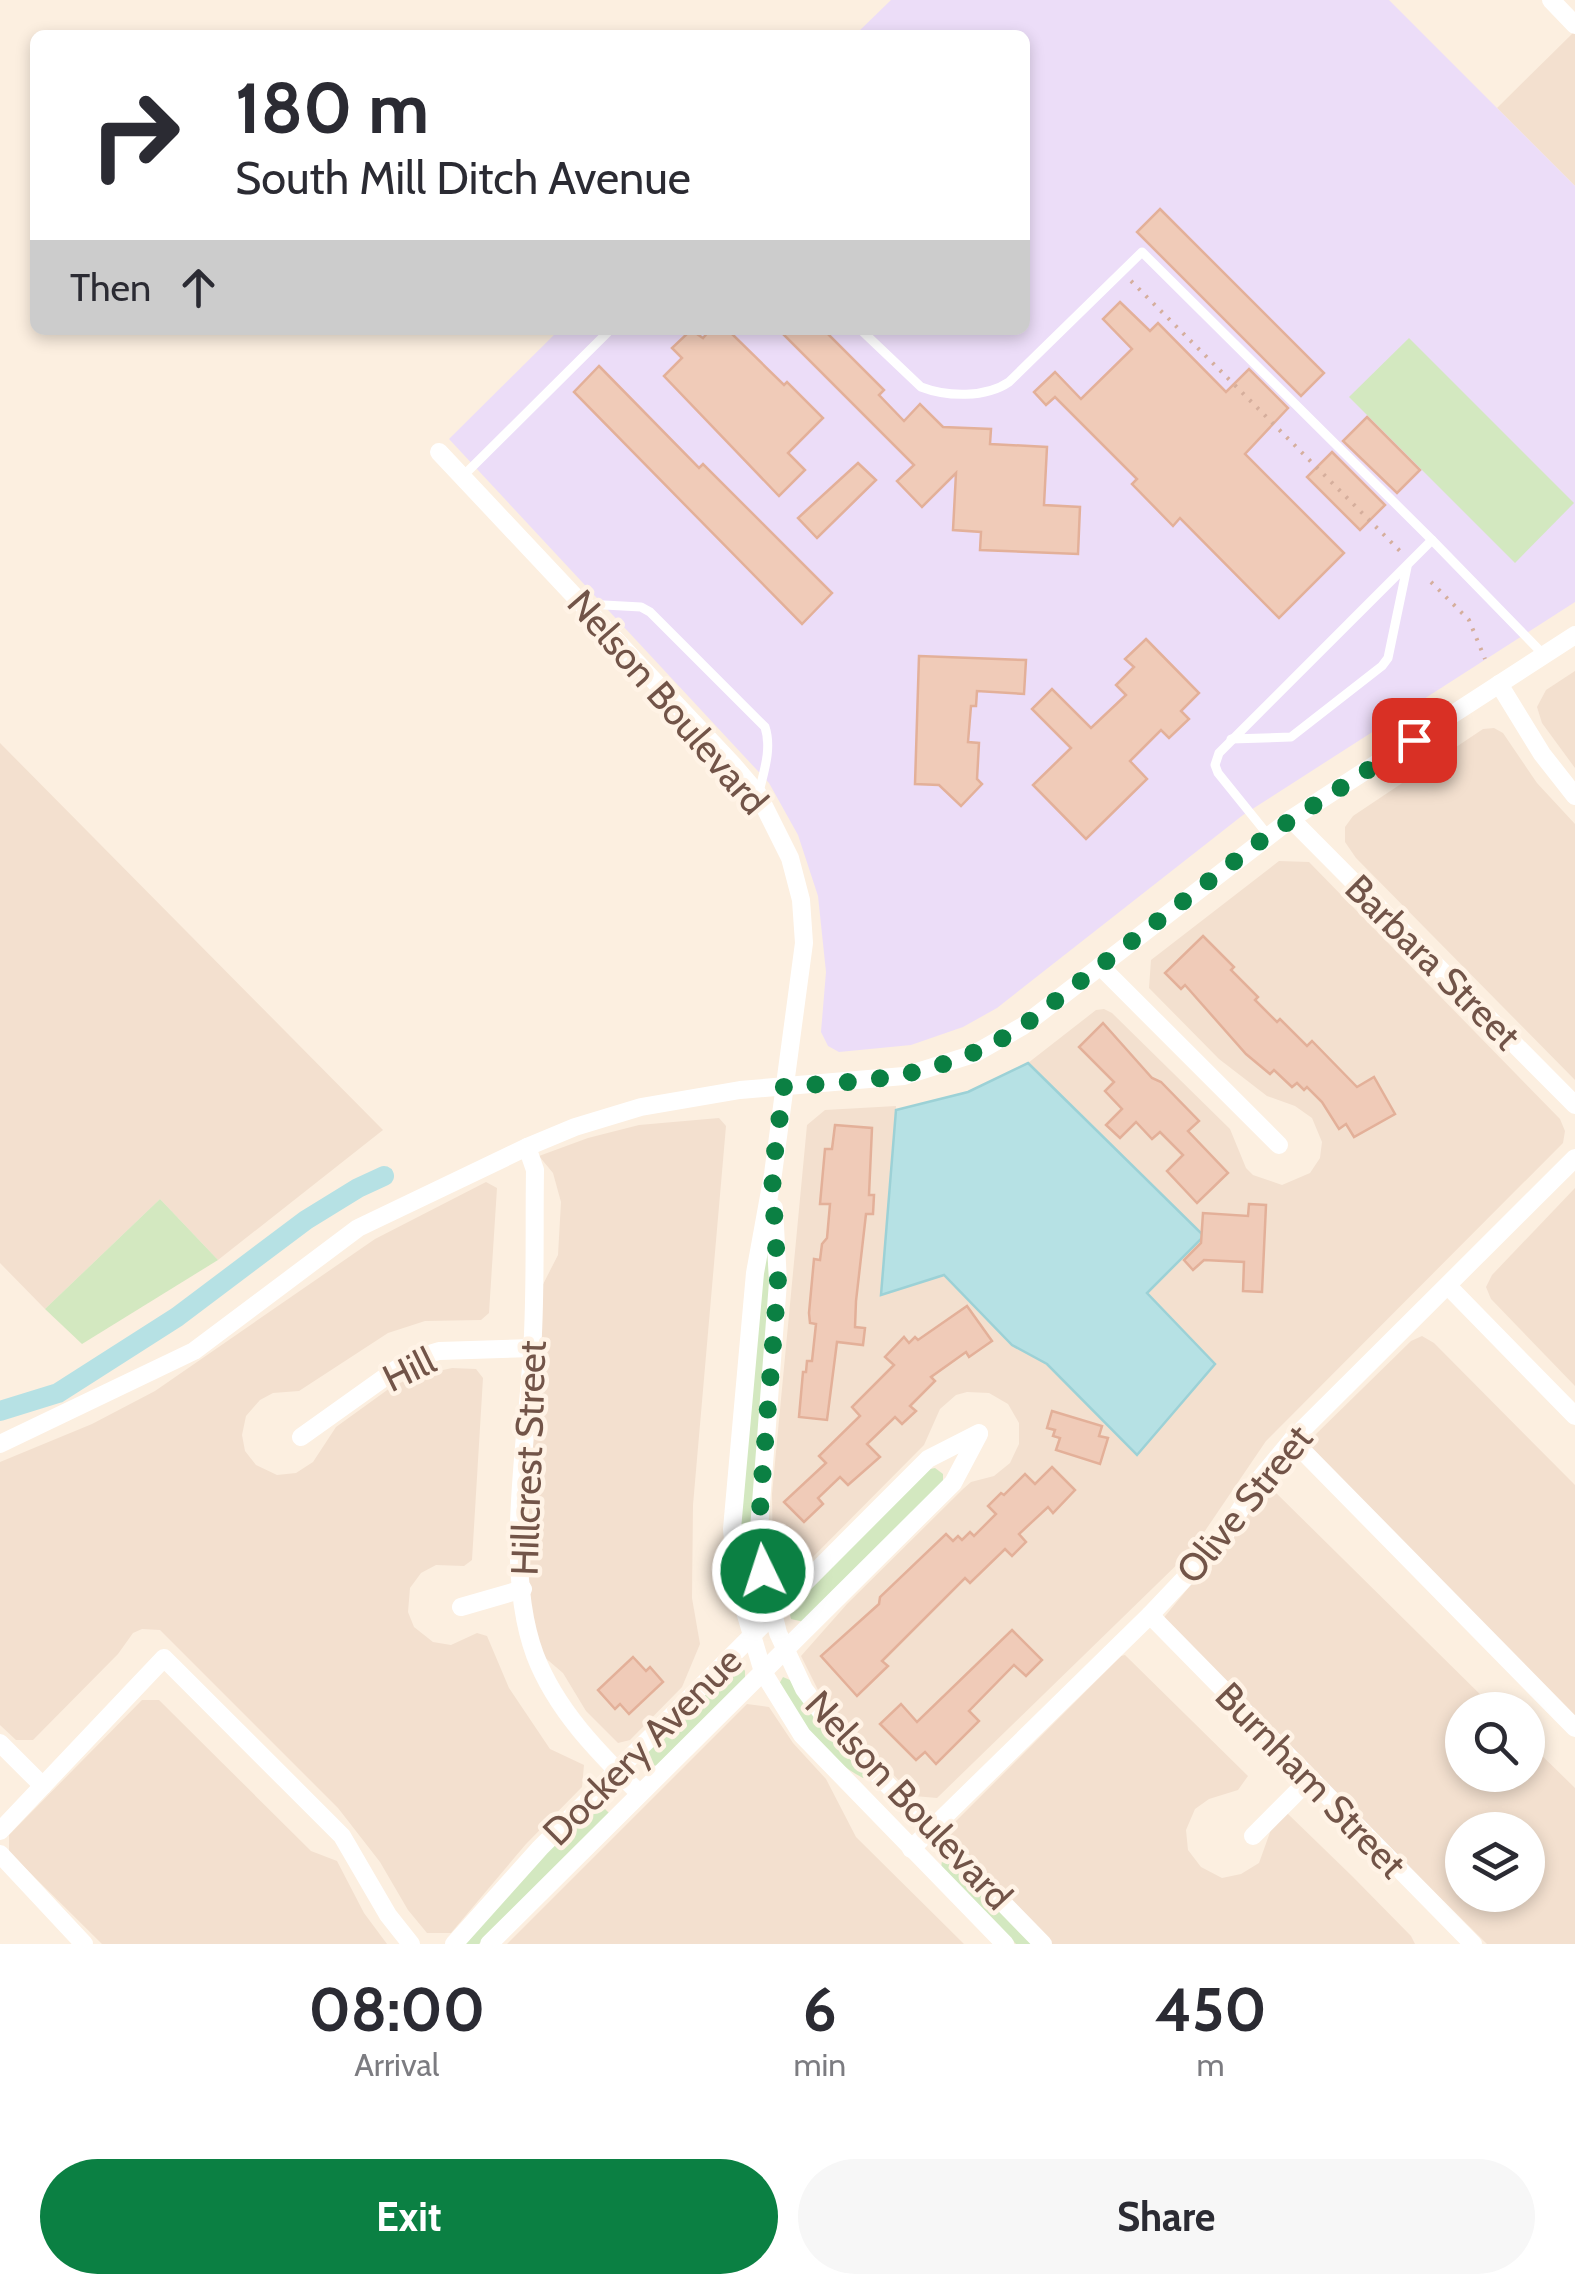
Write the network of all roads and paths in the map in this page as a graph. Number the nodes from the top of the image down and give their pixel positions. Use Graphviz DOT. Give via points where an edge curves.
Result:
graph roads {
  1 [pos="1550,0"];
  2 [pos="1575,25"];
  3 [pos="1131,281"];
  4 [pos="605,335"];
  5 [pos="866,335"];
  6 [pos="439,452"];
  7 [pos="462,477"];
  8 [pos="1432,540"];
  9 [pos="1401,552"];
  10 [pos="1408,565"];
  11 [pos="1431,582"];
  12 [pos="583,604"];
  13 [pos="1575,636"];
  14 [pos="1544,655"];
  15 [pos="1485,660"];
  16 [pos="1498,684"];
  17 [pos="1232,739"];
  18 [pos="758,794"];
  19 [pos="1575,796"];
  20 [pos="1291,819"];
  21 [pos="1268,835"];
  22 [pos="1100,966"];
  23 [pos="784,1086"];
  24 [pos="1575,1105"];
  25 [pos="1279,1145"];
  26 [pos="527,1147"];
  27 [pos="1575,1158"];
  28 [pos="772,1174"];
  29 [pos="1448,1286"];
  30 [pos="533,1348"];
  31 [pos="1575,1416"];
  32 [pos="301,1437"];
  33 [pos="1292,1440"];
  34 [pos="0,1444"];
  35 [pos="523,1589"];
  36 [pos="460,1607"];
  37 [pos="772,1614"];
  38 [pos="1150,1615"];
  39 [pos="750,1637"];
  40 [pos="785,1651"];
  41 [pos="763,1672"];
  42 [pos="1575,1728"];
  43 [pos="0,1744"];
  44 [pos="616,1771"];
  45 [pos="1310,1779"];
  46 [pos="43,1786"];
  47 [pos="639,1794"];
  48 [pos="931,1830"];
  49 [pos="0,1832"];
  50 [pos="1253,1836"];
  51 [pos="911,1849"];
  52 [pos="0,1854"];
  53 [pos="84,1944"];
  54 [pos="412,1944"];
  55 [pos="454,1944"];
  56 [pos="489,1944"];
  57 [pos="1004,1944"];
  58 [pos="1043,1944"];
  59 [pos="1473,1944"];
  1 -- 2 [label="street"];
  3 -- 9 [label="path"];
  4 -- 7 [label="lane"];
  5 -- 8 [label="lane" via="921,387 990,392 1009,382 1142,252"];
  6 -- 7 [label="street, Nelson Boulevard"];
  7 -- 12 [label="street, Nelson Boulevard"];
  8 -- 10 [label="lane"];
  8 -- 14 [label="lane"];
  10 -- 17 [label="lane"];
  10 -- 17 [label="lane" via="1382,666 1291,737"];
  11 -- 15 [label="path" via="1470,620"];
  12 -- 18 [label="street, Nelson Boulevard"];
  12 -- 18 [label="lane" via="650,612 765,727"];
  13 -- 14 [label="street"];
  14 -- 16 [label="street"];
  16 -- 19 [label="street"];
  16 -- 20 [label="street"];
  17 -- 21 [label="lane" via="1216,759 1218,773"];
  18 -- 23 [label="street, Nelson Boulevard" via="790,858 804,920"];
  20 -- 21 [label="street"];
  20 -- 24 [label="street, Barbara Street"];
  21 -- 22 [label="street"];
  22 -- 23 [label="street" via="1023,1026 974,1054 866,1082"];
  22 -- 25 [label="street"];
  23 -- 26 [label="street" via="641,1108"];
  23 -- 28 [label="street, Nelson Boulevard"];
  26 -- 30 [label="street, Hillcrest Street" via="535,1170"];
  26 -- 34 [label="street" via="358,1228 194,1351"];
  27 -- 29 [label="street, Olive Street"];
  28 -- 37 [label="street, Nelson Boulevard" via="778,1282 759,1529"];
  28 -- 39 [label="street, Nelson Boulevard" via="755,1273 732,1530 736,1585"];
  29 -- 31 [label="street"];
  29 -- 33 [label="street, Olive Street"];
  30 -- 32 [label="street, Hill" via="439,1351 409,1360"];
  30 -- 35 [label="street, Hillcrest Street" via="519,1536"];
  33 -- 38 [label="street, Olive Street" via="1222,1538"];
  33 -- 42 [label="street"];
  35 -- 36 [label="street"];
  35 -- 44 [label="street, Hillcrest Street" via="525,1620 544,1674"];
  37 -- 39 [label="street, Dockery Avenue"];
  37 -- 40 [label="street, Nelson Boulevard"];
  37 -- 40 [label="street, Dockery Avenue" via="928,1459 979,1433 953,1483"];
  38 -- 45 [label="street, Burnham Street"];
  38 -- 48 [label="street, Olive Street"];
  39 -- 41 [label="street, Nelson Boulevard"];
  39 -- 44 [label="street, Dockery Avenue"];
  40 -- 41 [label="street, Dockery Avenue"];
  40 -- 48 [label="street, Nelson Boulevard" via="835,1730"];
  41 -- 47 [label="street, Dockery Avenue"];
  41 -- 51 [label="street, Nelson Boulevard" via="812,1747"];
  43 -- 46 [label="street"];
  44 -- 47 [label="street, Hillcrest Street"];
  44 -- 55 [label="street, Dockery Avenue"];
  45 -- 50 [label="street"];
  45 -- 59 [label="street, Burnham Street"];
  46 -- 49 [label="street"];
  46 -- 54 [label="street" via="164,1658 342,1836"];
  47 -- 56 [label="street, Dockery Avenue"];
  48 -- 51 [label="street, Olive Street"];
  48 -- 58 [label="street, Nelson Boulevard"];
  51 -- 57 [label="street, Nelson Boulevard"];
  52 -- 53 [label="street"];
}
